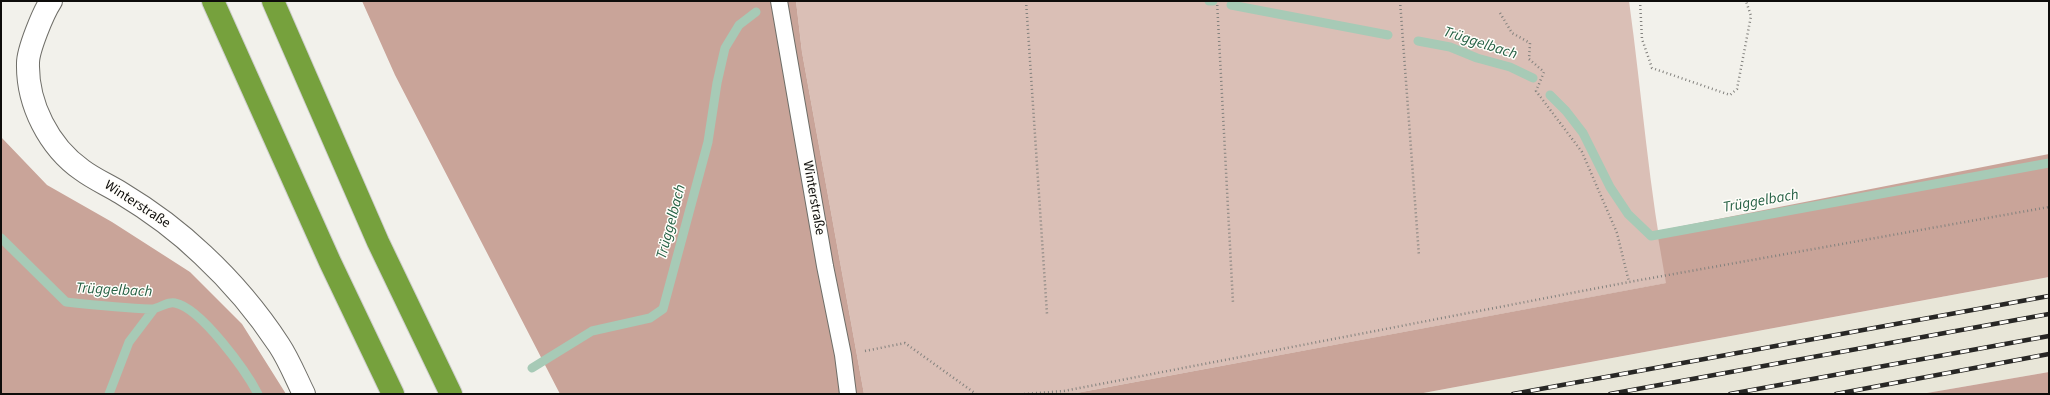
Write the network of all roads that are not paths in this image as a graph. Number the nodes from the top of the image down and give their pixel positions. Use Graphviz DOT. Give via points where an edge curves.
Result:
graph roads {
  1 [pos="51,1"];
  2 [pos="213,1"];
  3 [pos="273,1"];
  4 [pos="779,1"];
  5 [pos="304,394"];
  6 [pos="393,394"];
  7 [pos="451,394"];
  8 [pos="848,394"];
  1 -- 5 [label="street, Winterstraße" via="27,62 30,91 39,117 55,145 81,170 161,219 217,269 280,346"];
  2 -- 6 [label="highway" via="330,262"];
  3 -- 7 [label="highway" via="378,242"];
  4 -- 8 [label="lane, Winterstraße"];
}
